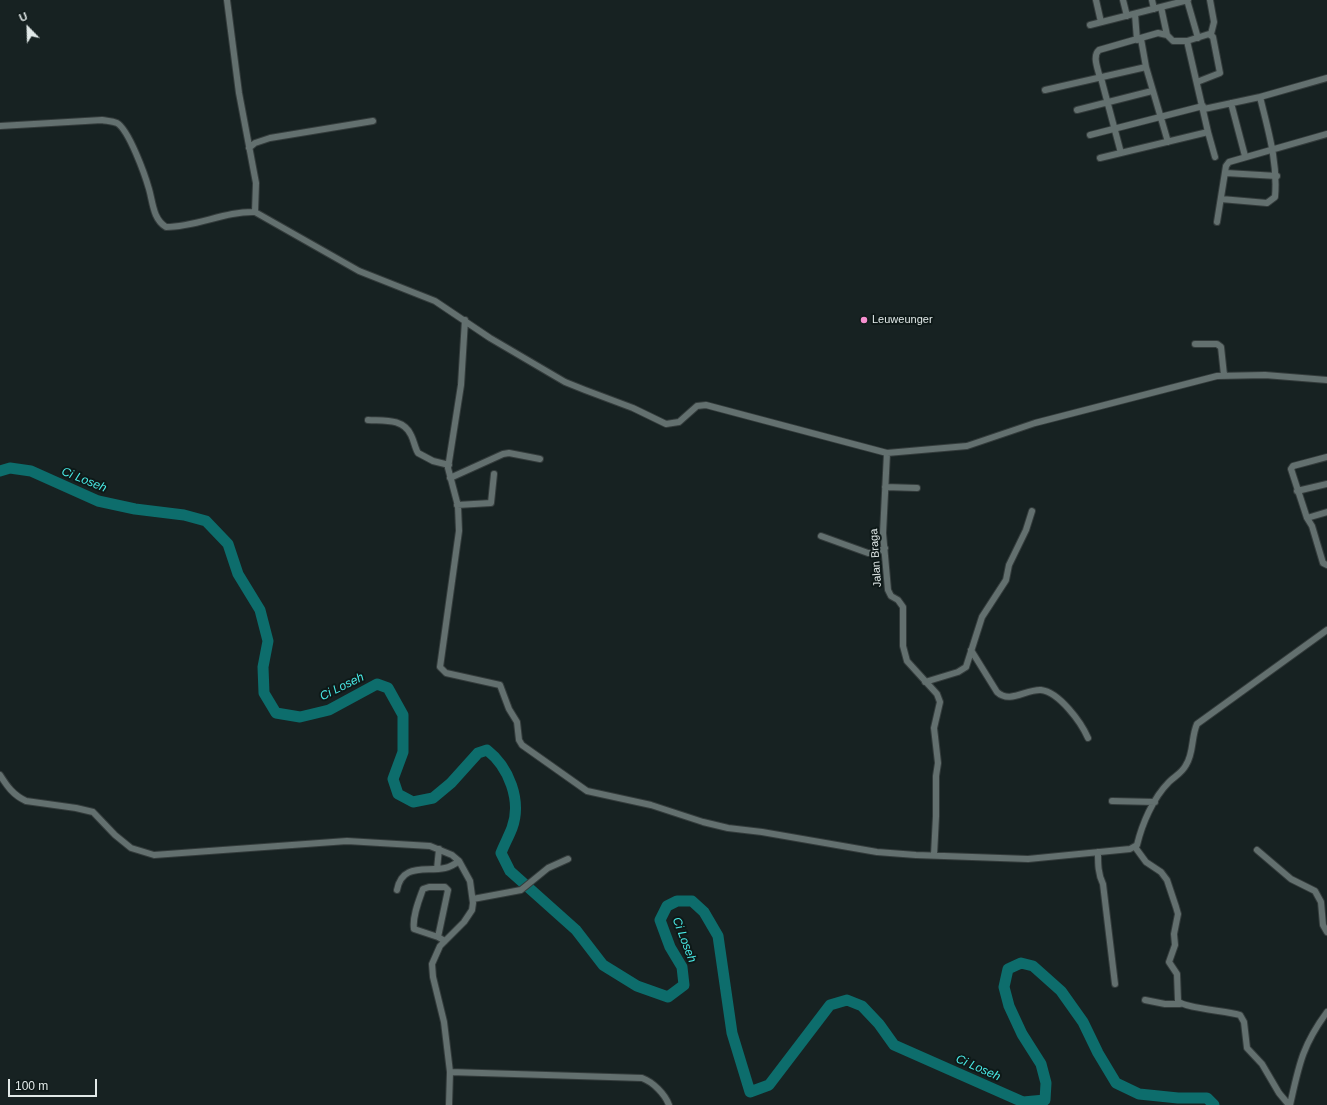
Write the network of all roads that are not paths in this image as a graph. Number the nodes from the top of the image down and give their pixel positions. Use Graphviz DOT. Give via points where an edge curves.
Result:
graph roads {
  1 [pos="227,0"];
  2 [pos="1096,0"];
  3 [pos="1123,0"];
  4 [pos="1152,0"];
  5 [pos="1210,0"];
  6 [pos="1184,1"];
  7 [pos="1158,8"];
  8 [pos="1135,14"];
  9 [pos="1127,16"];
  10 [pos="1101,22"];
  11 [pos="1090,25"];
  12 [pos="1210,34"];
  13 [pos="1168,35"];
  14 [pos="1198,38"];
  15 [pos="1139,39"];
  16 [pos="1187,41"];
  17 [pos="1146,67"];
  18 [pos="1101,78"];
  19 [pos="1327,78"];
  20 [pos="1197,82"];
  21 [pos="1045,90"];
  22 [pos="1152,91"];
  23 [pos="1260,97"];
  24 [pos="1108,102"];
  25 [pos="1231,103"];
  26 [pos="1204,107"];
  27 [pos="1077,110"];
  28 [pos="1160,117"];
  29 [pos="373,121"];
  30 [pos="0,126"];
  31 [pos="1115,129"];
  32 [pos="1208,132"];
  33 [pos="1327,134"];
  34 [pos="1090,135"];
  35 [pos="1168,142"];
  36 [pos="249,148"];
  37 [pos="1273,148"];
  38 [pos="1121,153"];
  39 [pos="1245,156"];
  40 [pos="1215,157"];
  41 [pos="1100,158"];
  42 [pos="1226,172"];
  43 [pos="1277,176"];
  44 [pos="1221,199"];
  45 [pos="256,212"];
  46 [pos="1217,222"];
  47 [pos="465,320"];
  48 [pos="1195,344"];
  49 [pos="1224,375"];
  50 [pos="1327,380"];
  51 [pos="368,420"];
  52 [pos="887,453"];
  53 [pos="1327,457"];
  54 [pos="540,459"];
  55 [pos="449,471"];
  56 [pos="494,474"];
  57 [pos="1327,484"];
  58 [pos="885,487"];
  59 [pos="916,488"];
  60 [pos="1298,491"];
  61 [pos="457,505"];
  62 [pos="1032,511"];
  63 [pos="1327,512"];
  64 [pos="1307,518"];
  65 [pos="821,536"];
  66 [pos="885,548"];
  67 [pos="1327,564"];
  68 [pos="1327,630"];
  69 [pos="972,650"];
  70 [pos="926,682"];
  71 [pos="1088,738"];
  72 [pos="0,775"];
  73 [pos="1112,802"];
  74 [pos="1155,802"];
  75 [pos="1135,847"];
  76 [pos="439,848"];
  77 [pos="1257,850"];
  78 [pos="1098,852"];
  79 [pos="934,855"];
  80 [pos="568,859"];
  81 [pos="459,861"];
  82 [pos="437,869"];
  83 [pos="397,890"];
  84 [pos="473,899"];
  85 [pos="1327,932"];
  86 [pos="438,937"];
  87 [pos="445,941"];
  88 [pos="1116,984"];
  89 [pos="1145,1000"];
  90 [pos="1180,1004"];
  91 [pos="1327,1012"];
  92 [pos="450,1072"];
  93 [pos="449,1105"];
  94 [pos="669,1105"];
  95 [pos="1289,1105"];
  1 -- 36 [label="street"];
  2 -- 10 [label="street"];
  3 -- 9 [label="street"];
  4 -- 7 [label="street"];
  5 -- 12 [label="street" via="1214,22"];
  6 -- 7 [label="street"];
  6 -- 14 [label="street"];
  7 -- 8 [label="street"];
  7 -- 13 [label="street"];
  8 -- 9 [label="street"];
  8 -- 15 [label="street"];
  9 -- 10 [label="street"];
  10 -- 11 [label="street"];
  12 -- 14 [label="street"];
  12 -- 20 [label="street" via="1220,72 1217,76"];
  13 -- 15 [label="street" via="1158,33"];
  13 -- 16 [label="street" via="1173,41"];
  14 -- 16 [label="street"];
  15 -- 17 [label="street"];
  15 -- 18 [label="street" via="1097,52 1095,58"];
  16 -- 20 [label="street"];
  17 -- 18 [label="street"];
  17 -- 22 [label="street"];
  18 -- 21 [label="street"];
  18 -- 24 [label="street"];
  19 -- 23 [label="street"];
  20 -- 26 [label="street"];
  22 -- 24 [label="street"];
  22 -- 28 [label="street"];
  23 -- 25 [label="street"];
  23 -- 37 [label="street"];
  24 -- 27 [label="street"];
  24 -- 31 [label="street"];
  25 -- 26 [label="street"];
  25 -- 39 [label="street"];
  26 -- 28 [label="street"];
  26 -- 32 [label="street"];
  28 -- 31 [label="street"];
  28 -- 35 [label="street"];
  29 -- 36 [label="street" via="270,138"];
  30 -- 45 [label="street" via="102,120 117,123 144,172 156,217 166,228 190,226 241,212"];
  31 -- 34 [label="street"];
  31 -- 38 [label="street"];
  32 -- 35 [label="street"];
  32 -- 40 [label="street"];
  33 -- 37 [label="street"];
  35 -- 38 [label="street"];
  36 -- 45 [label="street" via="256,183"];
  37 -- 39 [label="street"];
  37 -- 43 [label="street"];
  38 -- 41 [label="street"];
  39 -- 42 [label="street" via="1229,162"];
  42 -- 43 [label="street"];
  42 -- 44 [label="street"];
  43 -- 44 [label="street" via="1275,197 1270,202"];
  44 -- 46 [label="street"];
  45 -- 47 [label="street" via="359,271 435,301"];
  47 -- 52 [label="street" via="490,338 565,382 633,408 666,424 680,422 697,406 706,404"];
  47 -- 55 [label="street" via="461,385"];
  48 -- 49 [label="street" via="1217,344 1221,347"];
  49 -- 50 [label="street"];
  49 -- 52 [label="street" via="1035,423 967,446"];
  51 -- 55 [label="street" via="403,424 418,453"];
  52 -- 58 [label="street, Jalan Braga"];
  53 -- 60 [label="street" via="1291,467"];
  54 -- 55 [label="street" via="509,453"];
  55 -- 61 [label="street"];
  56 -- 61 [label="street" via="491,503"];
  57 -- 60 [label="street"];
  58 -- 59 [label="street"];
  58 -- 66 [label="street, Jalan Braga"];
  60 -- 64 [label="street"];
  61 -- 79 [label="street" via="459,531 440,667 446,673 500,685 508,709 517,722 519,740 526,748 587,791 651,805 703,822 878,852"];
  62 -- 69 [label="street" via="1026,530 1009,564 1006,580 982,617"];
  63 -- 64 [label="street"];
  64 -- 67 [label="street" via="1312,526 1323,563"];
  65 -- 66 [label="street" via="868,553 876,553"];
  66 -- 70 [label="street, Jalan Braga" via="888,590 903,608 904,653 912,669"];
  68 -- 74 [label="street" via="1200,721 1195,728 1189,762 1168,783"];
  69 -- 70 [label="street" via="963,670"];
  69 -- 71 [label="street" via="1001,696 1011,697 1038,690 1045,692 1071,712 1080,722"];
  70 -- 79 [label="street, Jalan Braga" via="937,694 940,702 934,728 938,763"];
  72 -- 76 [label="street" via="19,798 93,812 131,848 154,855 347,841"];
  73 -- 74 [label="street"];
  74 -- 75 [label="street" via="1145,819"];
  75 -- 78 [label="street" via="1130,850"];
  75 -- 90 [label="street" via="1146,862 1167,880 1176,907 1178,914 1174,934 1175,945 1169,962 1177,974"];
  76 -- 81 [label="street" via="452,854"];
  76 -- 82 [label="street"];
  77 -- 85 [label="street" via="1291,879 1315,891 1321,902 1323,925"];
  78 -- 79 [label="street" via="1028,859"];
  78 -- 88 [label="street"];
  80 -- 84 [label="street" via="548,868 525,887 510,893"];
  81 -- 82 [label="street"];
  81 -- 84 [label="street" via="470,881"];
  82 -- 83 [label="street" via="409,871 402,877"];
  84 -- 87 [label="street" via="472,910"];
  86 -- 86 [label="street" via="415,930 413,927 423,889 429,887 445,887 448,890"];
  86 -- 87 [label="street"];
  87 -- 92 [label="street" via="432,964 444,1022"];
  89 -- 90 [label="street"];
  90 -- 95 [label="street" via="1240,1015 1244,1022 1247,1048 1262,1064"];
  91 -- 95 [label="street" via="1307,1042"];
  92 -- 93 [label="street"];
  92 -- 94 [label="street" via="642,1078 659,1090"];
}
